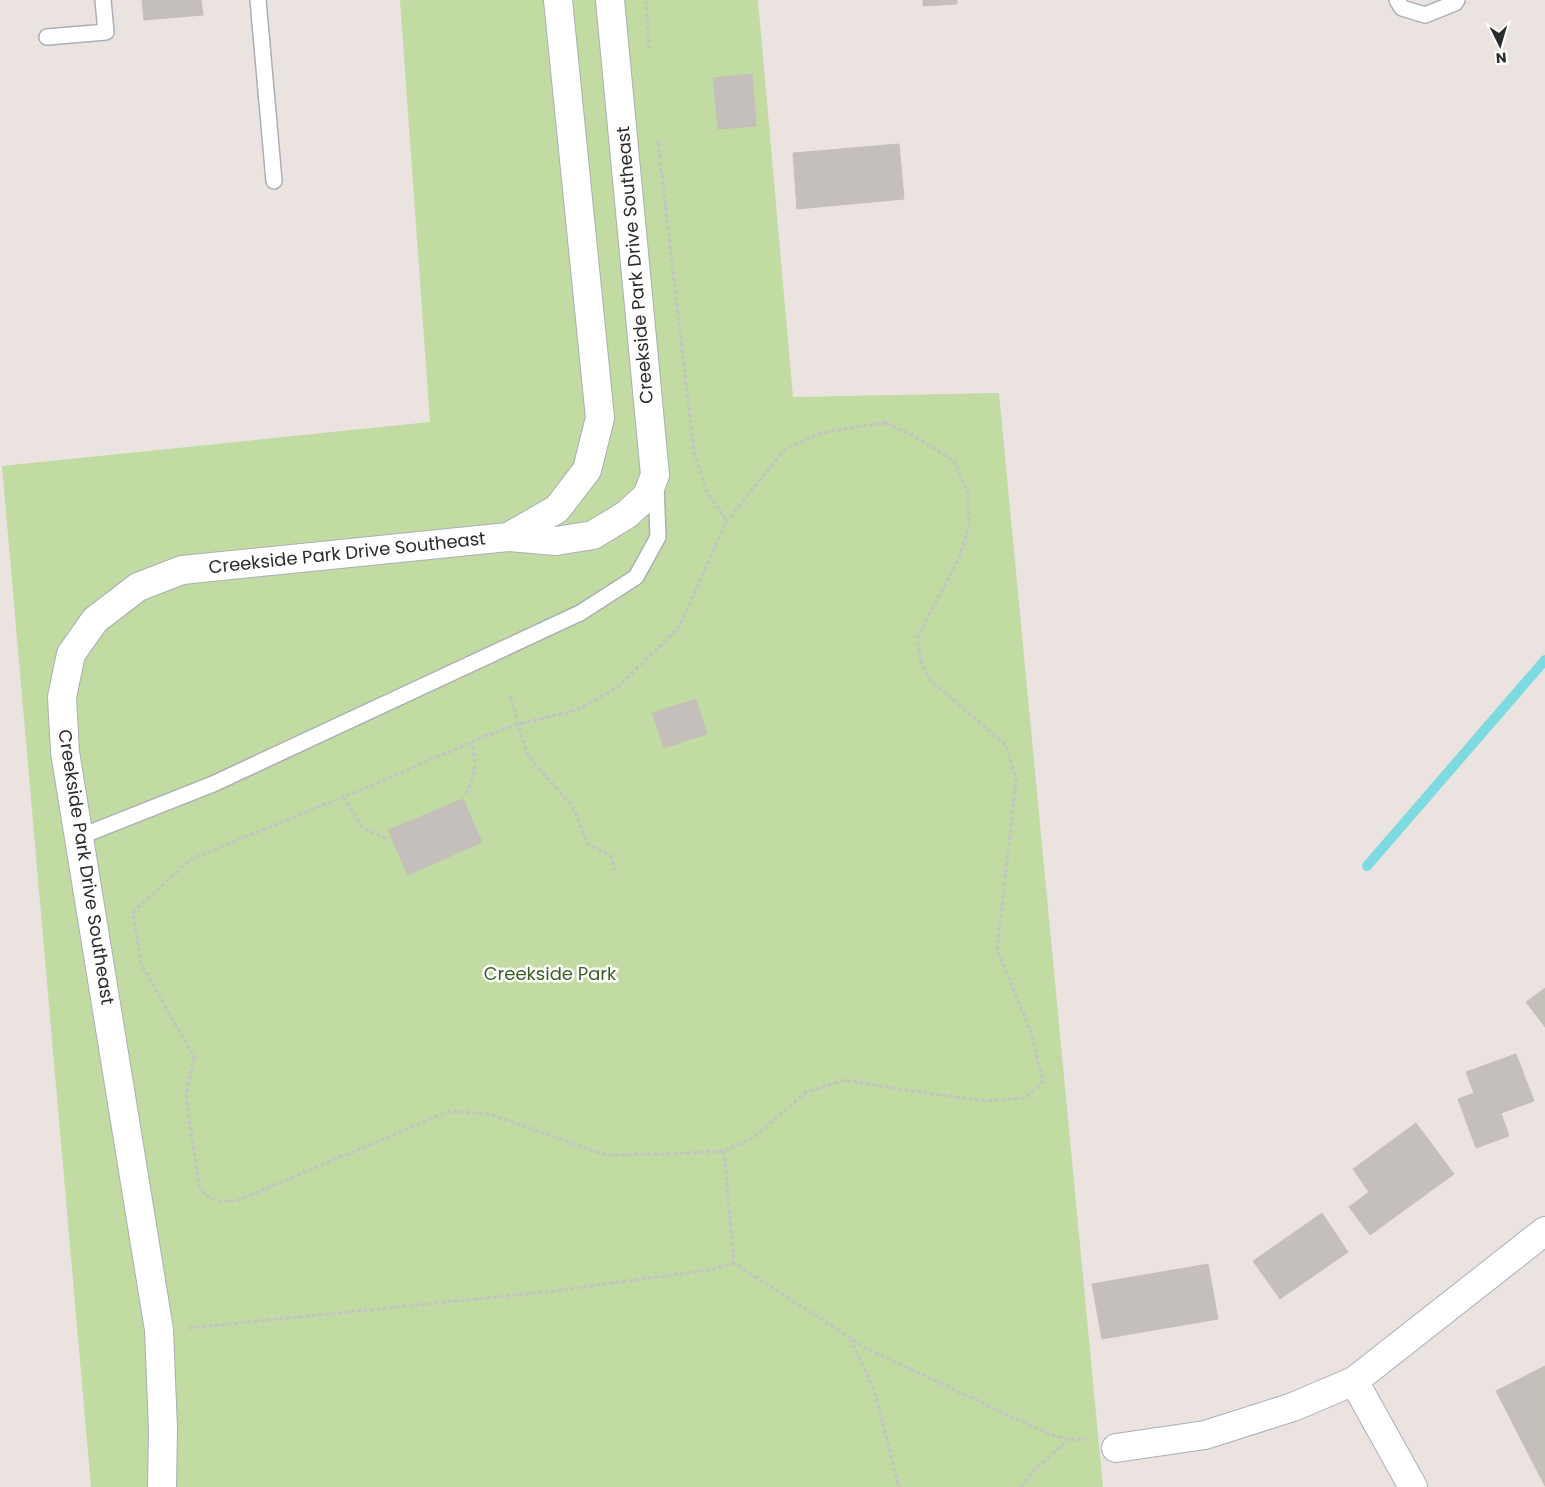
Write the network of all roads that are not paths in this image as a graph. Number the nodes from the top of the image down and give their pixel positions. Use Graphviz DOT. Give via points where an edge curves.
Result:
graph roads {
  1 [pos="103,0"];
  2 [pos="258,0"];
  3 [pos="558,0"];
  4 [pos="610,0"];
  5 [pos="1397,0"];
  6 [pos="1457,0"];
  7 [pos="48,37"];
  8 [pos="274,181"];
  9 [pos="655,475"];
  10 [pos="508,536"];
  11 [pos="79,837"];
  12 [pos="1545,1231"];
  13 [pos="1354,1380"];
  14 [pos="1116,1448"];
  15 [pos="162,1487"];
  16 [pos="1413,1487"];
  1 -- 7 [label="lane" via="106,32"];
  2 -- 8 [label="lane"];
  3 -- 10 [label="street, Creekside Park Drive Southeast" via="600,418 587,470 557,509"];
  4 -- 9 [label="street, Creekside Park Drive Southeast"];
  5 -- 6 [label="lane" via="1402,8 1425,15"];
  9 -- 10 [label="street, Creekside Park Drive Southeast" via="647,496 626,515 593,535 556,541"];
  9 -- 11 [label="lane" via="658,537 636,577 580,613 213,784"];
  10 -- 11 [label="street, Creekside Park Drive Southeast" via="182,570 138,587 95,620 71,654 62,697 65,752"];
  11 -- 15 [label="street, Creekside Park Drive Southeast" via="159,1330"];
  12 -- 13 [label="street"];
  13 -- 14 [label="street" via="1293,1407 1205,1435"];
  13 -- 16 [label="street"];
}
